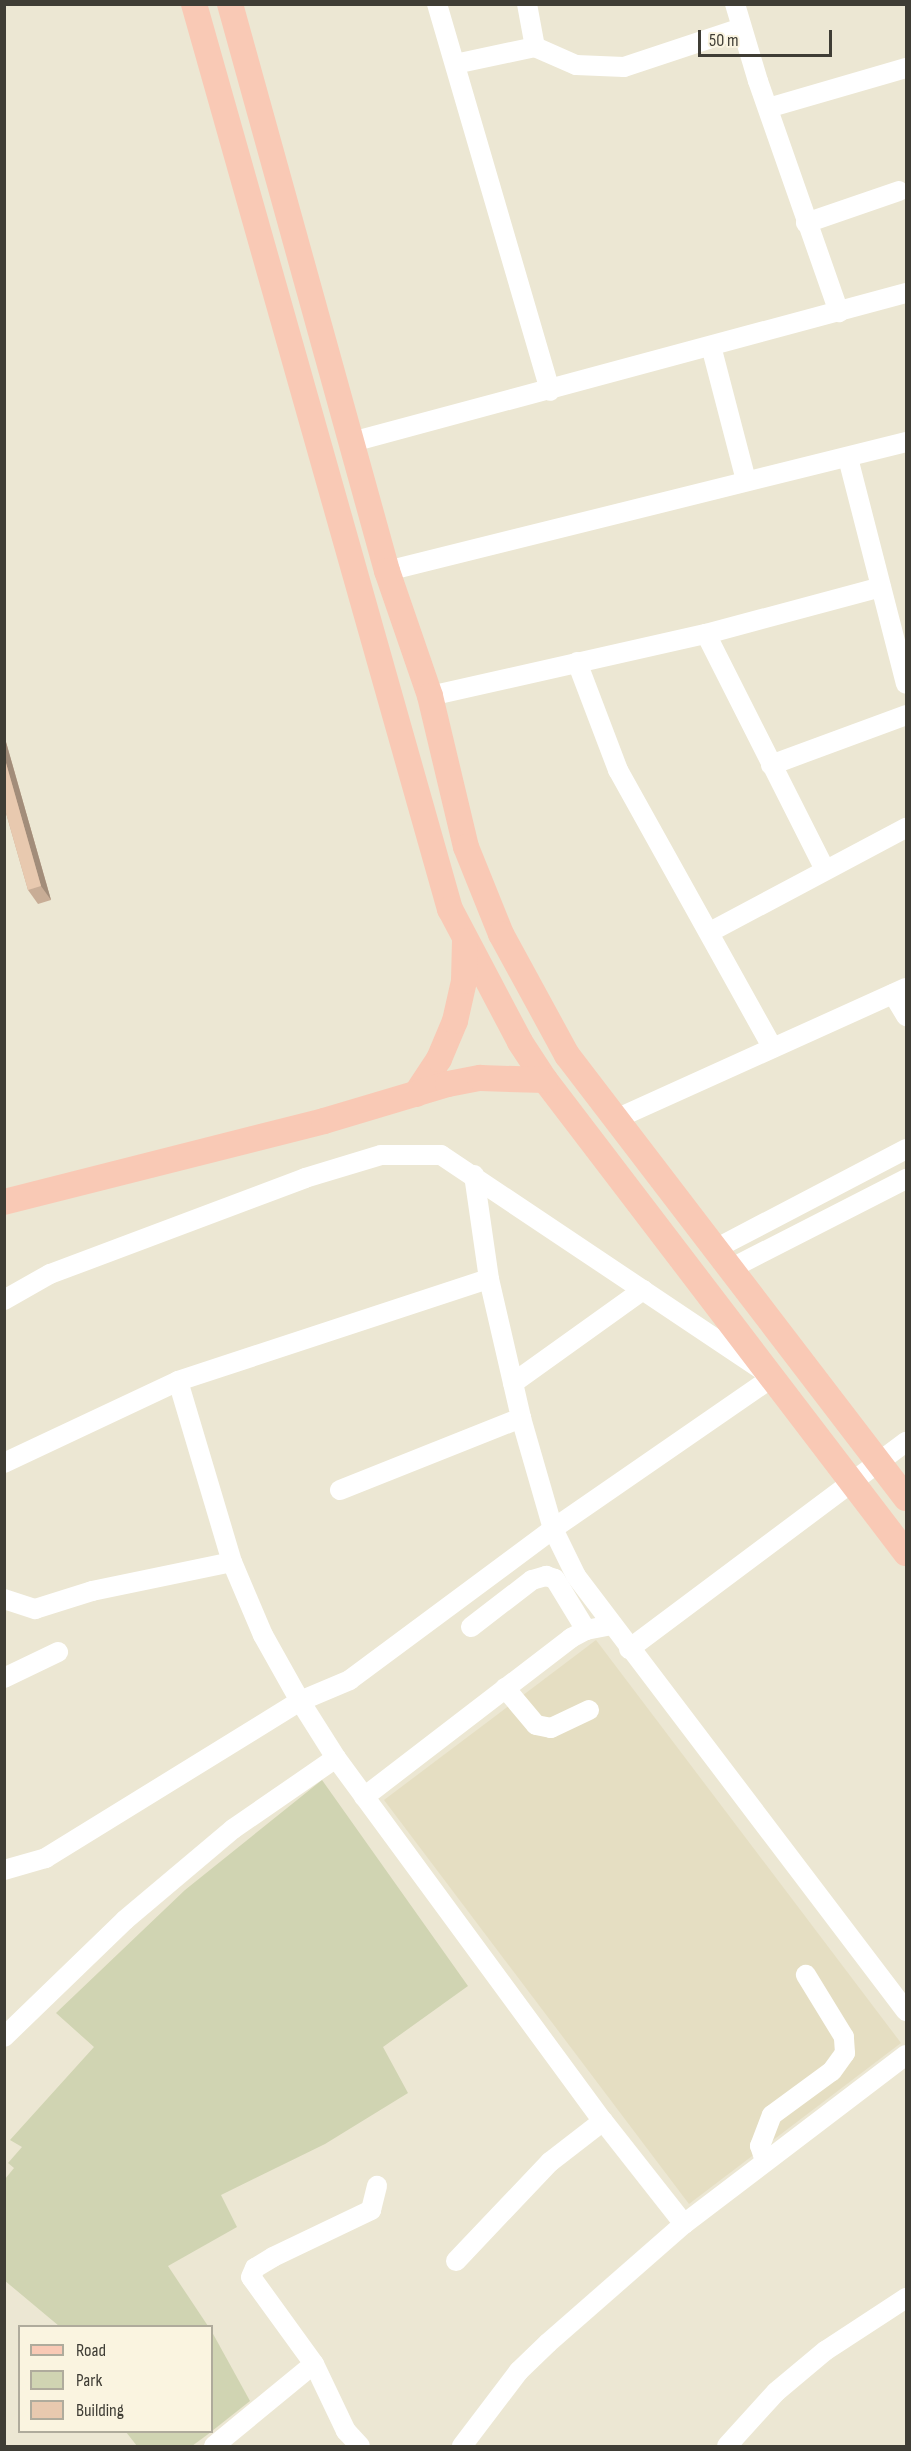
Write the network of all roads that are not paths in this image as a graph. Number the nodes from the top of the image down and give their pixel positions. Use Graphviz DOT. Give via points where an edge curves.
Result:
graph roads {
  1 [pos="194,4"];
  2 [pos="230,4"];
  3 [pos="437,4"];
  4 [pos="527,4"];
  5 [pos="735,4"];
  6 [pos="741,28"];
  7 [pos="535,47"];
  8 [pos="455,64"];
  9 [pos="906,68"];
  10 [pos="768,108"];
  11 [pos="899,191"];
  12 [pos="806,223"];
  13 [pos="906,293"];
  14 [pos="839,312"];
  15 [pos="711,346"];
  16 [pos="550,391"];
  17 [pos="352,442"];
  18 [pos="906,442"];
  19 [pos="848,458"];
  20 [pos="746,480"];
  21 [pos="387,571"];
  22 [pos="881,587"];
  23 [pos="706,634"];
  24 [pos="577,662"];
  25 [pos="906,684"];
  26 [pos="430,696"];
  27 [pos="906,715"];
  28 [pos="442,745"];
  29 [pos="406,754"];
  30 [pos="771,765"];
  31 [pos="906,828"];
  32 [pos="825,870"];
  33 [pos="710,933"];
  34 [pos="465,940"];
  35 [pos="900,991"];
  36 [pos="906,1016"];
  37 [pos="773,1048"];
  38 [pos="545,1080"];
  39 [pos="416,1094"];
  40 [pos="618,1118"];
  41 [pos="906,1149"];
  42 [pos="474,1174"];
  43 [pos="906,1179"];
  44 [pos="4,1202"];
  45 [pos="715,1249"];
  46 [pos="730,1269"];
  47 [pos="489,1280"];
  48 [pos="644,1290"];
  49 [pos="4,1300"];
  50 [pos="773,1377"];
  51 [pos="178,1381"];
  52 [pos="513,1383"];
  53 [pos="521,1418"];
  54 [pos="906,1442"];
  55 [pos="4,1463"];
  56 [pos="880,1464"];
  57 [pos="854,1485"];
  58 [pos="340,1490"];
  59 [pos="906,1498"];
  60 [pos="553,1529"];
  61 [pos="906,1553"];
  62 [pos="232,1562"];
  63 [pos="4,1599"];
  64 [pos="611,1625"];
  65 [pos="471,1627"];
  66 [pos="586,1630"];
  67 [pos="629,1649"];
  68 [pos="58,1652"];
  69 [pos="4,1678"];
  70 [pos="505,1688"];
  71 [pos="300,1701"];
  72 [pos="589,1710"];
  73 [pos="336,1758"];
  74 [pos="364,1797"];
  75 [pos="4,1870"];
  76 [pos="806,1975"];
  77 [pos="906,2011"];
  78 [pos="4,2037"];
  79 [pos="906,2055"];
  80 [pos="603,2121"];
  81 [pos="765,2161"];
  82 [pos="377,2186"];
  83 [pos="684,2224"];
  84 [pos="456,2261"];
  85 [pos="906,2298"];
  86 [pos="314,2364"];
  87 [pos="214,2446"];
  88 [pos="360,2446"];
  89 [pos="462,2446"];
  90 [pos="727,2446"];
  1 -- 29 [label="main road"];
  2 -- 17 [label="main road"];
  3 -- 8 [label="street"];
  4 -- 7 [label="street"];
  5 -- 6 [label="street"];
  6 -- 7 [label="street" via="624,67 576,65"];
  6 -- 10 [label="street"];
  7 -- 8 [label="street"];
  8 -- 16 [label="street"];
  9 -- 10 [label="street"];
  10 -- 12 [label="street"];
  11 -- 12 [label="street"];
  12 -- 14 [label="street"];
  13 -- 14 [label="street"];
  14 -- 15 [label="street"];
  15 -- 16 [label="street"];
  15 -- 20 [label="street"];
  16 -- 17 [label="street"];
  17 -- 21 [label="main road"];
  18 -- 19 [label="street"];
  19 -- 20 [label="street"];
  19 -- 22 [label="street"];
  20 -- 21 [label="street"];
  21 -- 26 [label="main road"];
  22 -- 23 [label="street"];
  22 -- 25 [label="street"];
  23 -- 24 [label="street"];
  23 -- 30 [label="street"];
  24 -- 26 [label="street"];
  24 -- 33 [label="street" via="618,770"];
  26 -- 28 [label="main road"];
  27 -- 30 [label="street"];
  28 -- 29 [label="main road"];
  28 -- 40 [label="main road" via="466,847 501,934 545,1020"];
  29 -- 34 [label="main road" via="441,883"];
  30 -- 32 [label="street"];
  31 -- 32 [label="street"];
  32 -- 33 [label="street"];
  33 -- 37 [label="street"];
  34 -- 38 [label="main road"];
  34 -- 39 [label="main road" via="464,981 454,1022 439,1059"];
  35 -- 36 [label="street"];
  35 -- 37 [label="street"];
  37 -- 40 [label="street"];
  38 -- 39 [label="main road" via="480,1078"];
  38 -- 50 [label="main road"];
  39 -- 44 [label="main road"];
  40 -- 45 [label="main road"];
  41 -- 45 [label="street"];
  42 -- 47 [label="street"];
  42 -- 48 [label="street"];
  42 -- 49 [label="street" via="441,1155 381,1155 225,1206 50,1274"];
  43 -- 46 [label="street"];
  45 -- 46 [label="main road"];
  46 -- 56 [label="main road"];
  47 -- 51 [label="street"];
  47 -- 52 [label="street"];
  48 -- 50 [label="street"];
  48 -- 52 [label="street"];
  50 -- 57 [label="main road"];
  50 -- 60 [label="street"];
  51 -- 55 [label="street"];
  51 -- 62 [label="street"];
  52 -- 53 [label="street"];
  53 -- 58 [label="street"];
  53 -- 60 [label="street"];
  54 -- 56 [label="street"];
  56 -- 57 [label="street"];
  56 -- 59 [label="main road"];
  57 -- 61 [label="main road"];
  57 -- 67 [label="street"];
  60 -- 64 [label="street" via="576,1576"];
  60 -- 71 [label="street" via="350,1680"];
  62 -- 63 [label="street" via="92,1591 35,1609"];
  62 -- 71 [label="street" via="263,1635"];
  64 -- 66 [label="street"];
  64 -- 67 [label="street"];
  65 -- 66 [label="street" via="532,1580 546,1576 555,1579"];
  66 -- 70 [label="street"];
  67 -- 77 [label="street"];
  68 -- 69 [label="street"];
  70 -- 72 [label="street" via="536,1725 551,1728"];
  70 -- 74 [label="street"];
  71 -- 73 [label="street"];
  71 -- 75 [label="street" via="46,1858"];
  73 -- 74 [label="street"];
  73 -- 78 [label="street" via="224,1836 125,1920"];
  74 -- 80 [label="street"];
  76 -- 81 [label="street" via="844,2037 845,2053 832,2071 772,2115 760,2146"];
  79 -- 81 [label="street"];
  80 -- 83 [label="street"];
  80 -- 84 [label="street" via="550,2163"];
  81 -- 83 [label="street"];
  82 -- 86 [label="street" via="371,2210 273,2257 255,2268 251,2277"];
  83 -- 89 [label="street" via="519,2371"];
  85 -- 90 [label="street" via="825,2351 776,2392"];
  86 -- 87 [label="street"];
  86 -- 88 [label="street" via="346,2431"];
}
